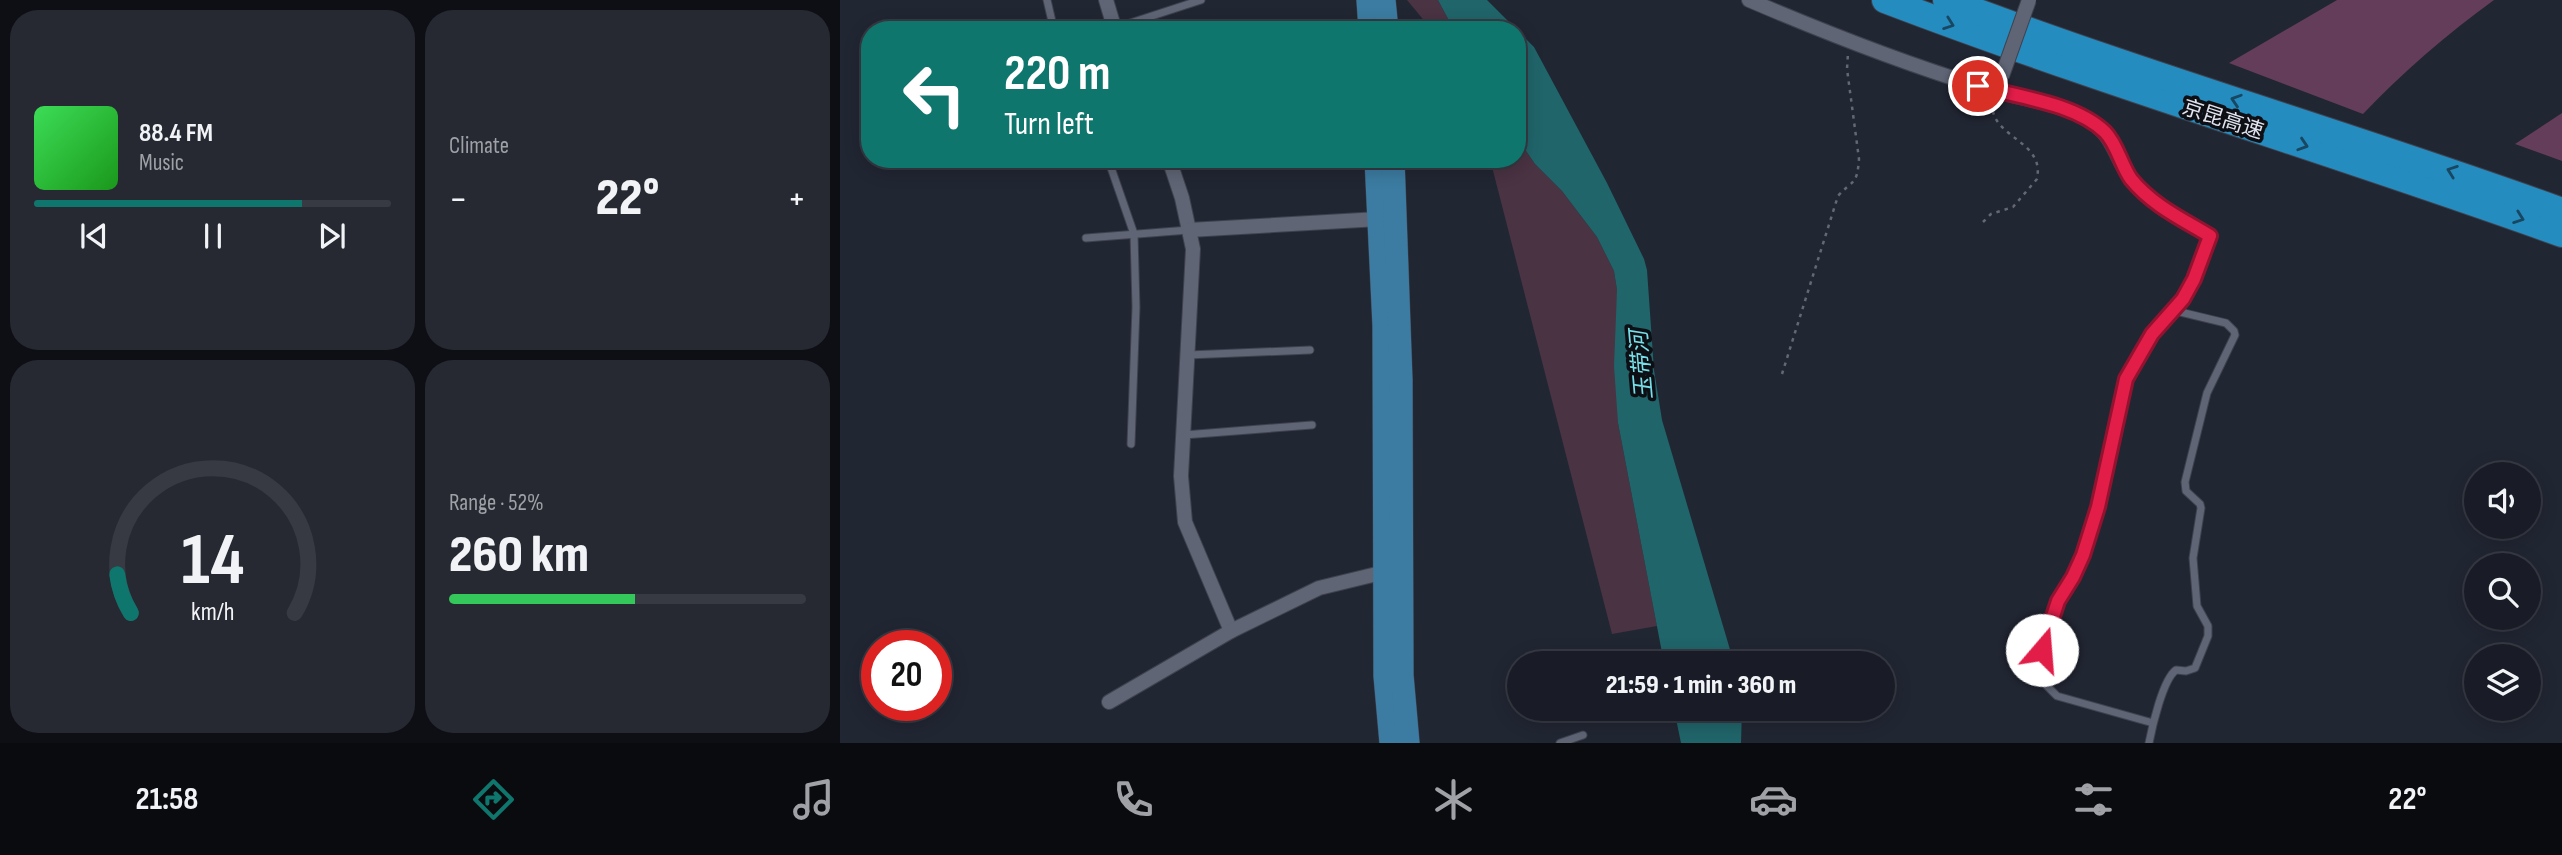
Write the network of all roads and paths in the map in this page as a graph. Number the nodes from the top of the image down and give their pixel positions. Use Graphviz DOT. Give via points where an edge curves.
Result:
graph roads {
  1 [pos="1047,0"];
  2 [pos="1106,0"];
  3 [pos="1201,0"];
  4 [pos="1368,0"];
  5 [pos="1384,0"];
  6 [pos="1749,0"];
  7 [pos="1885,0"];
  8 [pos="1946,0"];
  9 [pos="2029,0"];
  10 [pos="1052,21"];
  11 [pos="1113,21"];
  12 [pos="1139,21"];
  13 [pos="1369,21"];
  14 [pos="1386,21"];
  15 [pos="1848,39"];
  16 [pos="1996,91"];
  17 [pos="1111,168"];
  18 [pos="1172,168"];
  19 [pos="1376,168"];
  20 [pos="1392,168"];
  21 [pos="2562,211"];
  22 [pos="1379,219"];
  23 [pos="1983,222"];
  24 [pos="1189,230"];
  25 [pos="1134,234"];
  26 [pos="2562,234"];
  27 [pos="2210,236"];
  28 [pos="1086,238"];
  29 [pos="2172,310"];
  30 [pos="1310,350"];
  31 [pos="1188,355"];
  32 [pos="1782,374"];
  33 [pos="1312,425"];
  34 [pos="1184,435"];
  35 [pos="1130,444"];
  36 [pos="1385,572"];
  37 [pos="1231,631"];
  38 [pos="1109,702"];
  39 [pos="2153,723"];
  40 [pos="1583,735"];
  41 [pos="1391,743"];
  42 [pos="1408,743"];
  43 [pos="1560,743"];
  44 [pos="2149,743"];
  1 -- 10 [label="lane"];
  2 -- 11 [label="street"];
  3 -- 12 [label="lane"];
  4 -- 13 [label="main road"];
  5 -- 14 [label="main road"];
  6 -- 15 [label="street"];
  7 -- 26 [label="highway, 京昆高速, one-way" via="2047,60"];
  21 -- 8 [label="highway, 京昆高速, one-way"];
  9 -- 16 [label="street, bridge"];
  15 -- 16 [label="street"];
  15 -- 32 [label="path" via="1858,170 1855,182 1838,196"];
  16 -- 23 [label="path" via="1993,118 2032,152 2039,173 2013,206"];
  16 -- 27 [label="street" via="2057,107 2092,122 2108,135 2129,176 2143,192"];
  17 -- 25 [label="lane"];
  18 -- 24 [label="street"];
  19 -- 22 [label="main road"];
  20 -- 42 [label="main road" via="1401,366 1402,675"];
  22 -- 24 [label="street"];
  22 -- 36 [label="main road"];
  24 -- 25 [label="lane"];
  24 -- 31 [label="street" via="1193,249"];
  25 -- 28 [label="lane"];
  25 -- 35 [label="lane"];
  27 -- 29 [label="lane" via="2194,279"];
  29 -- 39 [label="lane" via="2226,323 2235,335 2207,393 2185,482 2186,491 2201,508 2193,558 2197,606 2207,622 2208,636 2195,668 2172,673"];
  29 -- 39 [label="lane" via="2126,379 2098,507 2083,555 2058,601 2040,661 2045,684 2057,696"];
  30 -- 31 [label="lane"];
  31 -- 34 [label="street"];
  33 -- 34 [label="lane"];
  34 -- 37 [label="street" via="1181,484 1185,522"];
  36 -- 37 [label="street" via="1319,588"];
  36 -- 41 [label="main road" via="1385,676"];
  37 -- 38 [label="street"];
  39 -- 44 [label="lane"];
  40 -- 43 [label="lane"];
}
